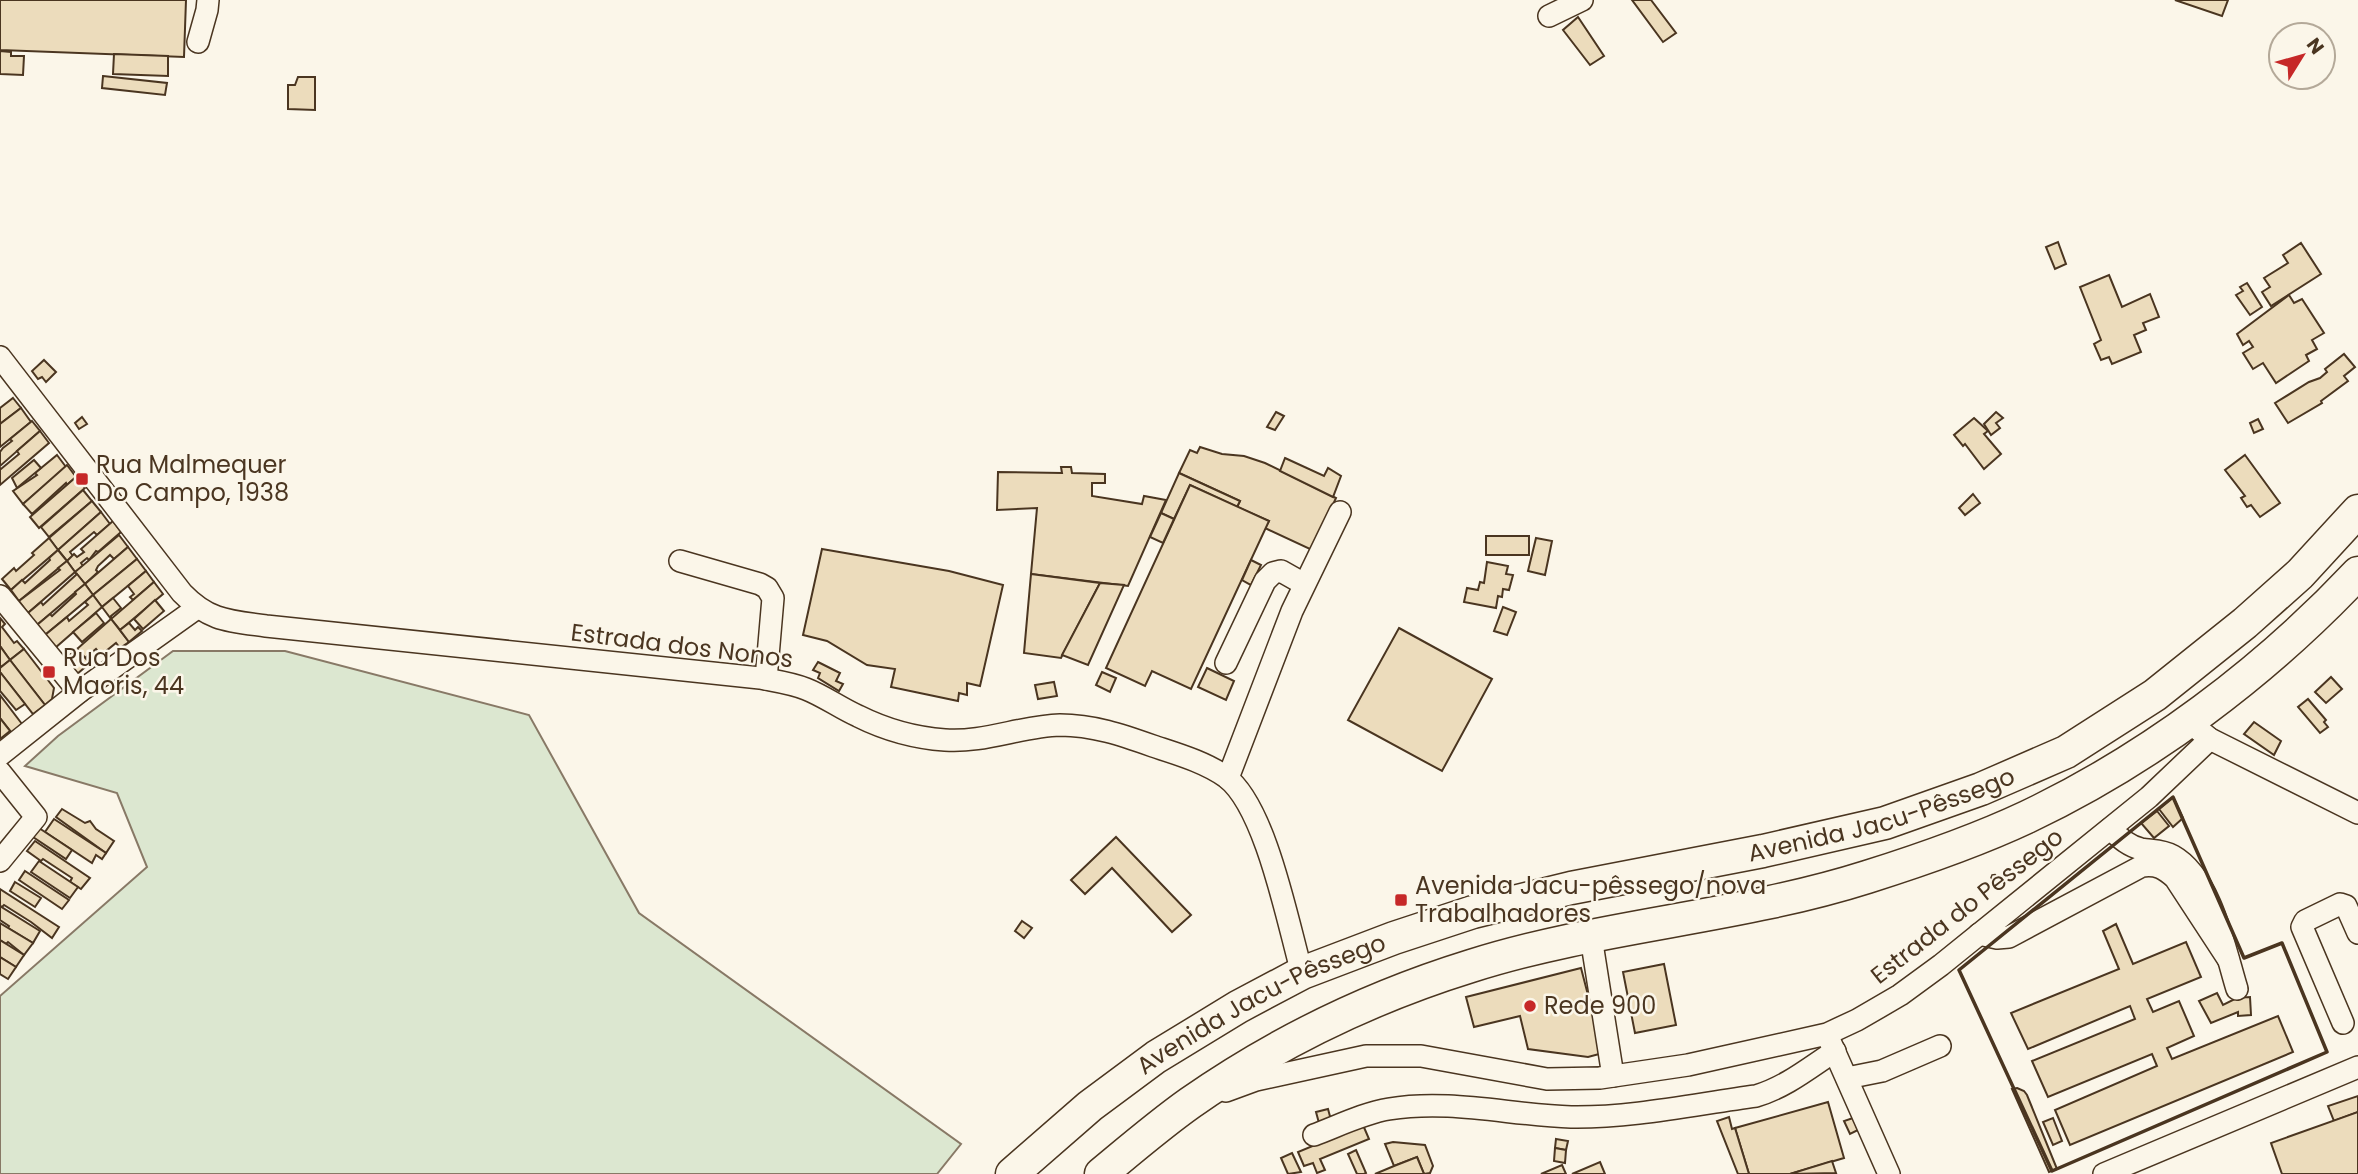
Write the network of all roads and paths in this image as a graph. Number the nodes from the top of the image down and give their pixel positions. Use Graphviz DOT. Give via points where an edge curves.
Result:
graph roads {
  1 [pos="208,0"];
  2 [pos="1581,0"];
  3 [pos="1549,16"];
  4 [pos="198,42"];
  5 [pos="0,358"];
  6 [pos="2358,511"];
  7 [pos="1340,512"];
  8 [pos="680,561"];
  9 [pos="2358,573"];
  10 [pos="1304,584"];
  11 [pos="0,596"];
  12 [pos="197,608"];
  13 [pos="1226,663"];
  14 [pos="766,679"];
  15 [pos="79,692"];
  16 [pos="2199,730"];
  17 [pos="0,755"];
  18 [pos="0,772"];
  19 [pos="1228,778"];
  20 [pos="2358,813"];
  21 [pos="2110,828"];
  22 [pos="0,861"];
  23 [pos="2358,933"];
  24 [pos="1979,934"];
  25 [pos="1591,937"];
  26 [pos="2228,959"];
  27 [pos="1302,973"];
  28 [pos="2237,989"];
  29 [pos="2343,1023"];
  30 [pos="1831,1042"];
  31 [pos="1940,1046"];
  32 [pos="2358,1067"];
  33 [pos="1613,1076"];
  34 [pos="1847,1078"];
  35 [pos="1189,1104"];
  36 [pos="1314,1135"];
  37 [pos="1012,1174"];
  38 [pos="1101,1174"];
  39 [pos="1889,1174"];
  40 [pos="2104,1174"];
  1 -- 4 [label="street"];
  2 -- 3 [label="street"];
  5 -- 12 [label="street"];
  6 -- 27 [label="highway, Avenida Jacu-Pêssego" via="2300,574 2155,695 2066,752 1993,784 1885,823 1474,912"];
  7 -- 10 [label="street"];
  8 -- 14 [label="street" via="768,588 773,598"];
  9 -- 16 [label="highway, Avenida Jacu-Pêssego"];
  10 -- 13 [label="street" via="1281,571 1265,581"];
  10 -- 19 [label="street"];
  11 -- 15 [label="street"];
  12 -- 14 [label="street, Estrada dos Nonos" via="207,615 266,626"];
  12 -- 15 [label="street"];
  14 -- 19 [label="street, Estrada dos Nonos" via="806,689 860,718 918,736 963,739 1059,725 1085,726 1188,758"];
  15 -- 17 [label="street"];
  16 -- 20 [label="street"];
  16 -- 21 [label="street, Estrada do Pêssego" via="2173,776"];
  16 -- 25 [label="highway, Avenida Jacu-Pêssego" via="2133,759 2025,818 1908,863 1758,905"];
  18 -- 22 [label="street" via="36,817"];
  19 -- 27 [label="street, Estrada dos Nonos" via="1252,811 1268,849"];
  21 -- 24 [label="street, Estrada do Pêssego"];
  21 -- 26 [label="street" via="2140,849 2174,856 2191,872 2206,896"];
  23 -- 29 [label="street" via="2346,906 2340,904 2305,921 2302,927"];
  24 -- 26 [label="street" via="2009,937 2142,866 2154,865 2175,878"];
  24 -- 30 [label="street, Estrada do Pêssego"];
  25 -- 33 [label="street"];
  25 -- 35 [label="highway, Avenida Jacu-Pêssego" via="1472,965 1397,992 1326,1022"];
  26 -- 28 [label="street"];
  27 -- 37 [label="highway, Avenida Jacu-Pêssego" via="1156,1057 1090,1106"];
  30 -- 33 [label="street, Estrada do Pêssego"];
  30 -- 34 [label="street"];
  30 -- 36 [label="street" via="1784,1086 1756,1096 1572,1117 1411,1106 1386,1109"];
  31 -- 34 [label="street" via="1881,1071"];
  32 -- 40 [label="street"];
  33 -- 35 [label="street, Estrada do Pêssego" via="1548,1079 1420,1056 1366,1056 1256,1080"];
  34 -- 39 [label="street"];
  35 -- 38 [label="highway, Avenida Jacu-Pêssego"];
}
